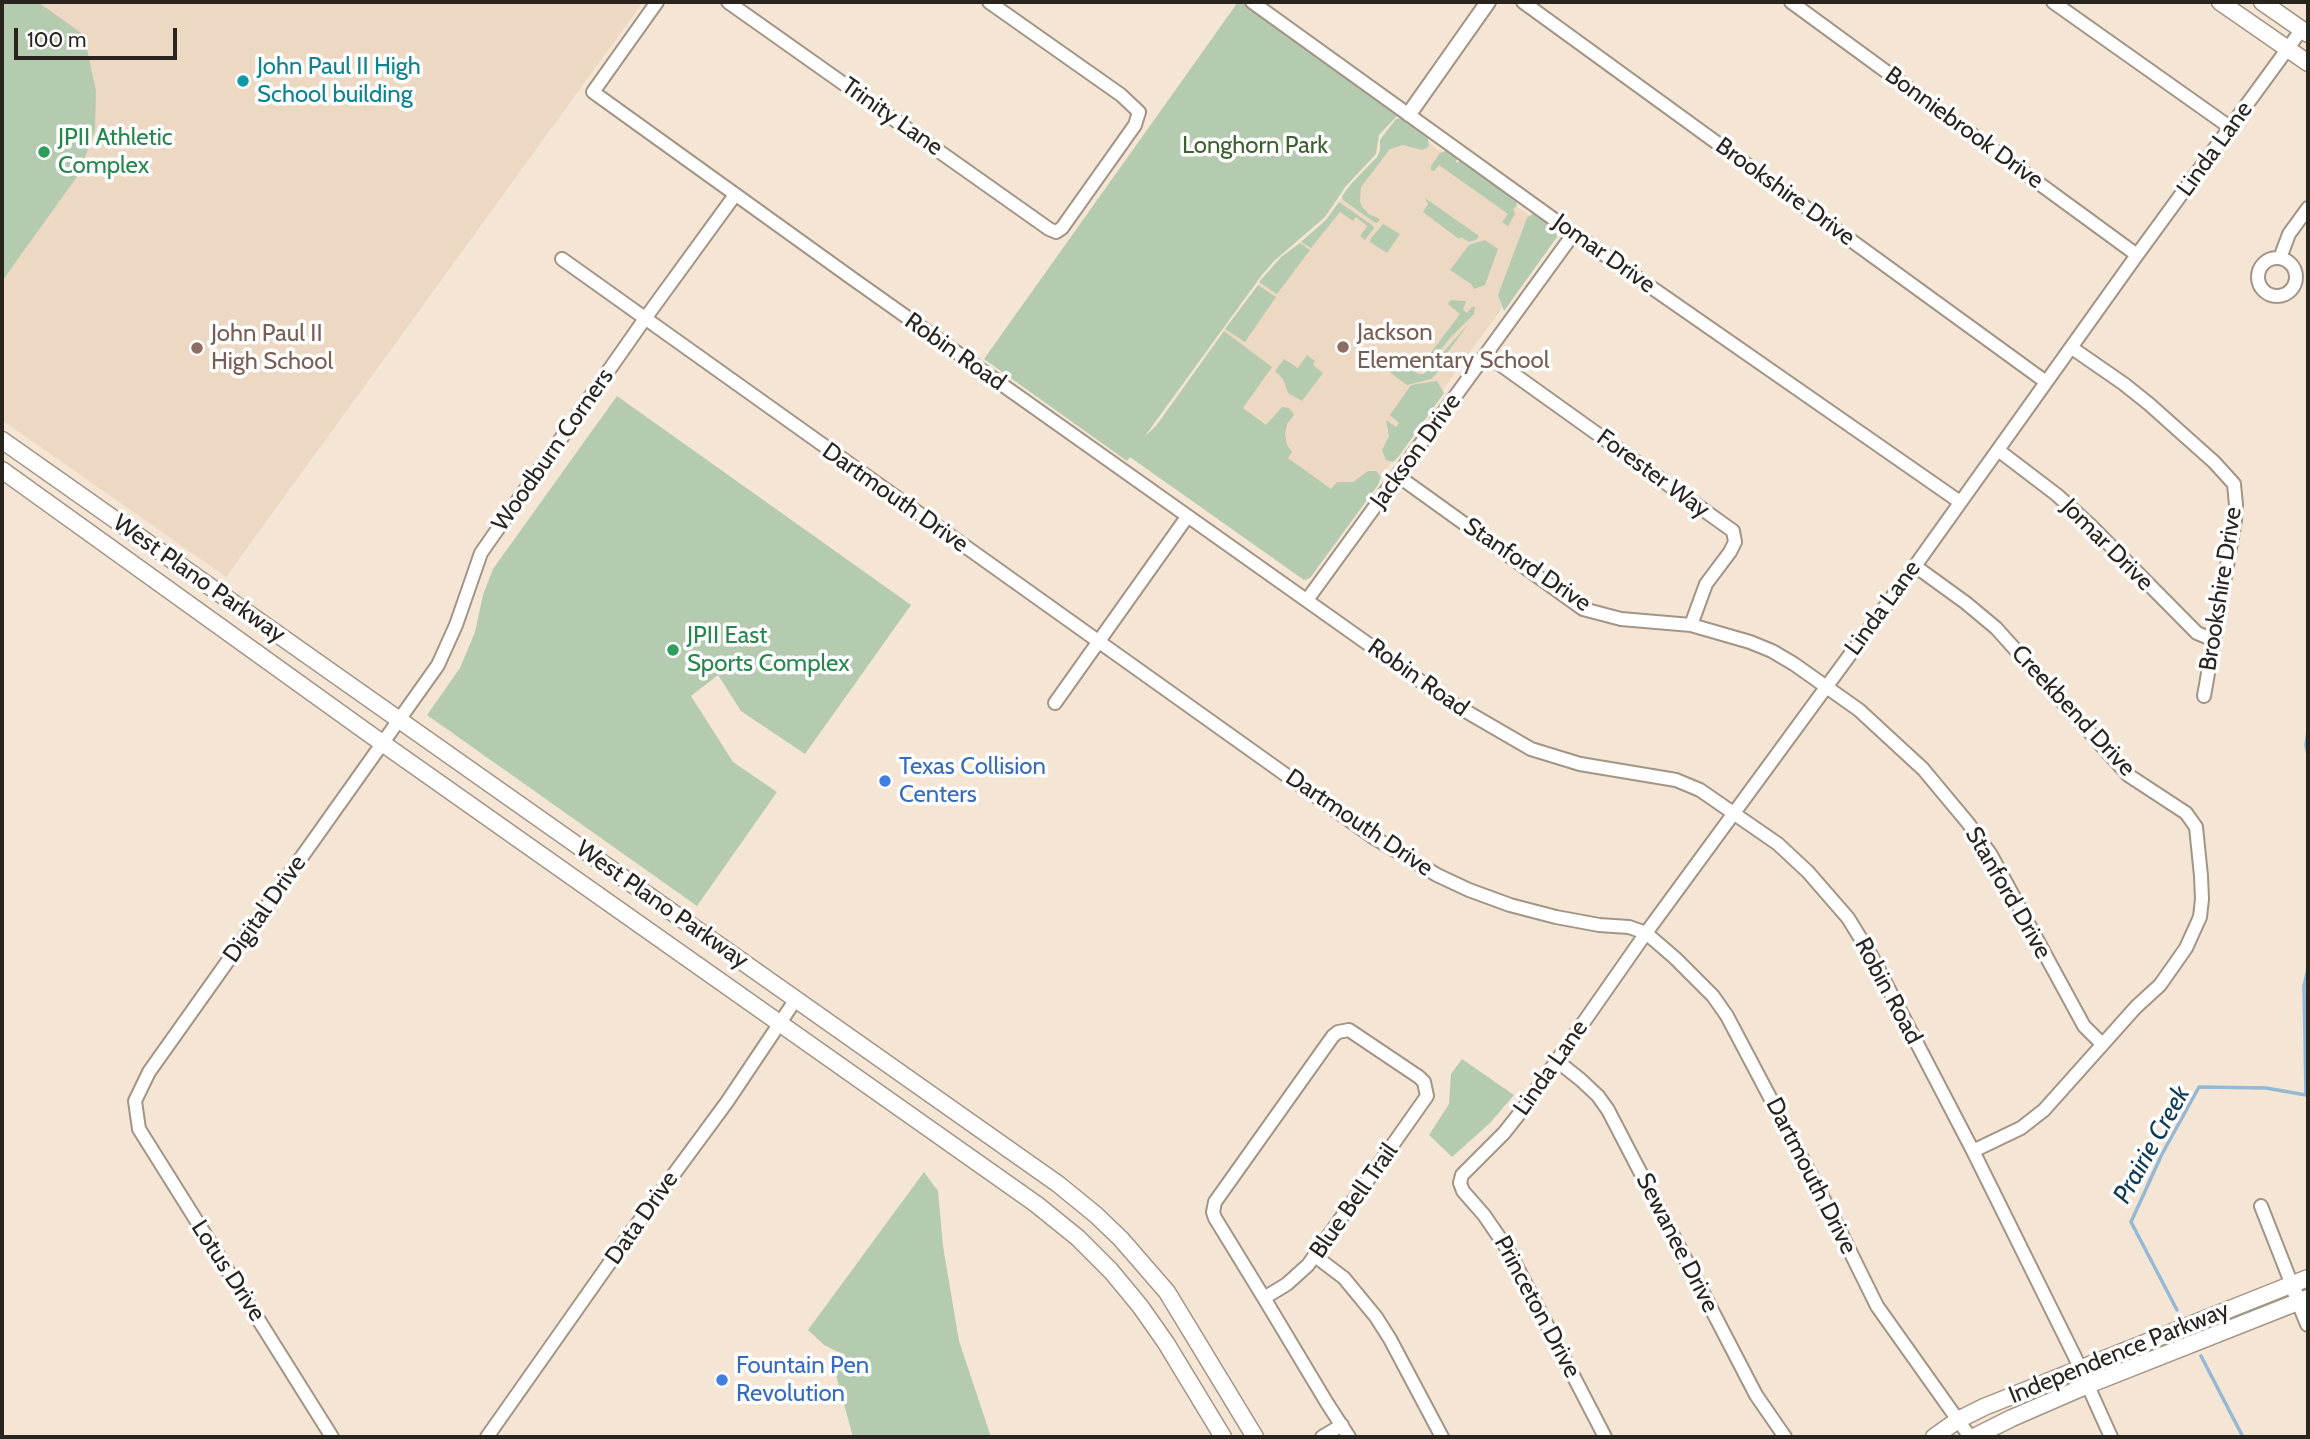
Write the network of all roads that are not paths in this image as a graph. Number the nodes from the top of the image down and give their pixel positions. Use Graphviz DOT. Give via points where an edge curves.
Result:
graph roads {
  1 [pos="657,2"];
  2 [pos="728,2"];
  3 [pos="989,2"];
  4 [pos="1252,2"];
  5 [pos="1488,2"];
  6 [pos="1523,2"];
  7 [pos="1791,2"];
  8 [pos="2053,2"];
  9 [pos="2220,2"];
  10 [pos="2262,2"];
  11 [pos="2305,32"];
  12 [pos="2288,49"];
  13 [pos="2308,63"];
  14 [pos="1409,114"];
  15 [pos="2231,128"];
  16 [pos="735,195"];
  17 [pos="2308,208"];
  18 [pos="1574,233"];
  19 [pos="2137,255"];
  20 [pos="2280,258"];
  21 [pos="562,259"];
  22 [pos="644,320"];
  23 [pos="2072,348"];
  24 [pos="1487,355"];
  25 [pos="2046,382"];
  26 [pos="2,440"];
  27 [pos="1998,450"];
  28 [pos="2,470"];
  29 [pos="1398,476"];
  30 [pos="1960,502"];
  31 [pos="1187,517"];
  32 [pos="1915,566"];
  33 [pos="1307,600"];
  34 [pos="1691,625"];
  35 [pos="2214,640"];
  36 [pos="1097,642"];
  37 [pos="1826,687"];
  38 [pos="2204,696"];
  39 [pos="1055,703"];
  40 [pos="399,719"];
  41 [pos="382,743"];
  42 [pos="1734,812"];
  43 [pos="588,853"];
  44 [pos="571,876"];
  45 [pos="1646,933"];
  46 [pos="796,999"];
  47 [pos="779,1024"];
  48 [pos="2102,1045"];
  49 [pos="1556,1060"];
  50 [pos="135,1101"];
  51 [pos="1973,1151"];
  52 [pos="1460,1183"];
  53 [pos="2261,1206"];
  54 [pos="1315,1256"];
  55 [pos="2308,1278"];
  56 [pos="2292,1285"];
  57 [pos="1264,1298"];
  58 [pos="2304,1299"];
  59 [pos="2308,1324"];
  60 [pos="2081,1369"];
  61 [pos="2088,1385"];
  62 [pos="1958,1420"];
  63 [pos="1342,1425"];
  64 [pos="332,1437"];
  65 [pos="487,1437"];
  66 [pos="1223,1437"];
  67 [pos="1255,1437"];
  68 [pos="1322,1437"];
  69 [pos="1349,1437"];
  70 [pos="1442,1437"];
  71 [pos="1605,1437"];
  72 [pos="1785,1437"];
  73 [pos="1934,1437"];
  74 [pos="1972,1437"];
  75 [pos="2111,1437"];
  1 -- 16 [label="street, Robin Road" via="593,92"];
  2 -- 3 [label="street, Trinity Lane" via="1056,232 1135,125 1139,112"];
  4 -- 14 [label="street, Jomar Drive"];
  5 -- 14 [label="street"];
  6 -- 25 [label="street, Brookshire Drive"];
  7 -- 19 [label="street, Bonniebrook Drive"];
  8 -- 15 [label="street"];
  9 -- 12 [label="main road"];
  10 -- 11 [label="main road"];
  11 -- 12 [label="street, Linda Lane"];
  12 -- 13 [label="main road"];
  12 -- 15 [label="street, Linda Lane"];
  14 -- 18 [label="street, Jomar Drive"];
  15 -- 19 [label="street, Linda Lane"];
  16 -- 22 [label="street, Woodburn Corners"];
  16 -- 31 [label="street, Robin Road"];
  17 -- 20 [label="street" via="2289,234"];
  18 -- 24 [label="street, Jackson Drive"];
  18 -- 30 [label="street, Jomar Drive"];
  19 -- 23 [label="street, Linda Lane"];
  21 -- 22 [label="street, Dartmouth Drive"];
  22 -- 36 [label="street, Dartmouth Drive"];
  22 -- 40 [label="street, Woodburn Corners" via="481,553 445,652"];
  23 -- 25 [label="street, Linda Lane"];
  23 -- 35 [label="street, Brookshire Drive" via="2148,404 2234,484 2235,520"];
  24 -- 29 [label="street, Jackson Drive"];
  24 -- 34 [label="street, Forester Way" via="1733,531 1735,542 1706,584"];
  25 -- 27 [label="street, Linda Lane"];
  26 -- 40 [label="main road, West Plano Parkway"];
  27 -- 30 [label="street, Linda Lane"];
  27 -- 35 [label="street, Jomar Drive" via="2091,526 2189,626"];
  28 -- 41 [label="main road, West Plano Parkway"];
  29 -- 33 [label="street, Jackson Drive"];
  29 -- 34 [label="street, Stanford Drive" via="1583,608 1622,619"];
  30 -- 32 [label="street, Linda Lane"];
  31 -- 33 [label="street, Robin Road"];
  31 -- 36 [label="street"];
  32 -- 37 [label="street, Linda Lane"];
  32 -- 48 [label="street, Creekbend Drive" via="1996,628 2128,775 2186,813 2196,827 2200,917 2176,965"];
  33 -- 42 [label="street, Robin Road" via="1450,702 1531,749 1580,764 1676,780"];
  34 -- 37 [label="street, Stanford Drive" via="1772,651"];
  35 -- 38 [label="street, Brookshire Drive"];
  36 -- 39 [label="street"];
  36 -- 45 [label="street, Dartmouth Drive" via="1373,837 1437,875 1510,905"];
  37 -- 42 [label="street, Linda Lane"];
  37 -- 48 [label="street, Stanford Drive" via="1859,710 1923,769 1968,823 1991,855 2084,1026"];
  40 -- 41 [label="street, Digital Drive"];
  40 -- 43 [label="main road, West Plano Parkway"];
  41 -- 44 [label="main road, West Plano Parkway"];
  41 -- 50 [label="street, Digital Drive" via="149,1072"];
  42 -- 45 [label="street, Linda Lane"];
  42 -- 51 [label="street, Robin Road" via="1778,844 1848,918"];
  43 -- 44 [label="main road"];
  43 -- 46 [label="main road, West Plano Parkway"];
  44 -- 47 [label="main road, West Plano Parkway"];
  45 -- 49 [label="street, Linda Lane"];
  45 -- 62 [label="street, Dartmouth Drive" via="1698,979 1727,1016 1877,1306"];
  46 -- 47 [label="street, Data Drive"];
  46 -- 67 [label="main road, West Plano Parkway" via="1096,1215 1167,1292"];
  47 -- 65 [label="street, Data Drive"];
  47 -- 66 [label="main road, West Plano Parkway" via="968,1155 1077,1238 1140,1306"];
  48 -- 51 [label="street, Creekbend Drive" via="2044,1110 2021,1128"];
  49 -- 52 [label="street, Linda Lane" via="1523,1109 1462,1175"];
  49 -- 72 [label="street, Sewanee Drive" via="1608,1110 1756,1395"];
  50 -- 64 [label="street, Lotus Drive" via="139,1129"];
  51 -- 60 [label="street, Robin Road"];
  52 -- 71 [label="street, Princeton Drive" via="1508,1250"];
  53 -- 56 [label="street"];
  54 -- 57 [label="street, Blue Bell Trail" via="1298,1275"];
  54 -- 57 [label="street, Blue Bell Trail" via="1427,1096 1419,1077 1355,1032 1333,1036 1216,1202 1213,1212"];
  54 -- 70 [label="street" via="1344,1278 1376,1317"];
  55 -- 56 [label="main road, Independence Parkway"];
  56 -- 58 [label="street"];
  56 -- 60 [label="main road, Independence Parkway"];
  57 -- 63 [label="street"];
  58 -- 59 [label="street"];
  58 -- 61 [label="main road, Independence Parkway"];
  60 -- 61 [label="street, Robin Road"];
  60 -- 62 [label="main road, Independence Parkway"];
  61 -- 74 [label="main road, Independence Parkway"];
  61 -- 75 [label="street, Robin Road"];
  62 -- 73 [label="main road, Independence Parkway"];
  62 -- 74 [label="street, Dartmouth Drive"];
  63 -- 68 [label="street"];
  63 -- 69 [label="street"];
}
